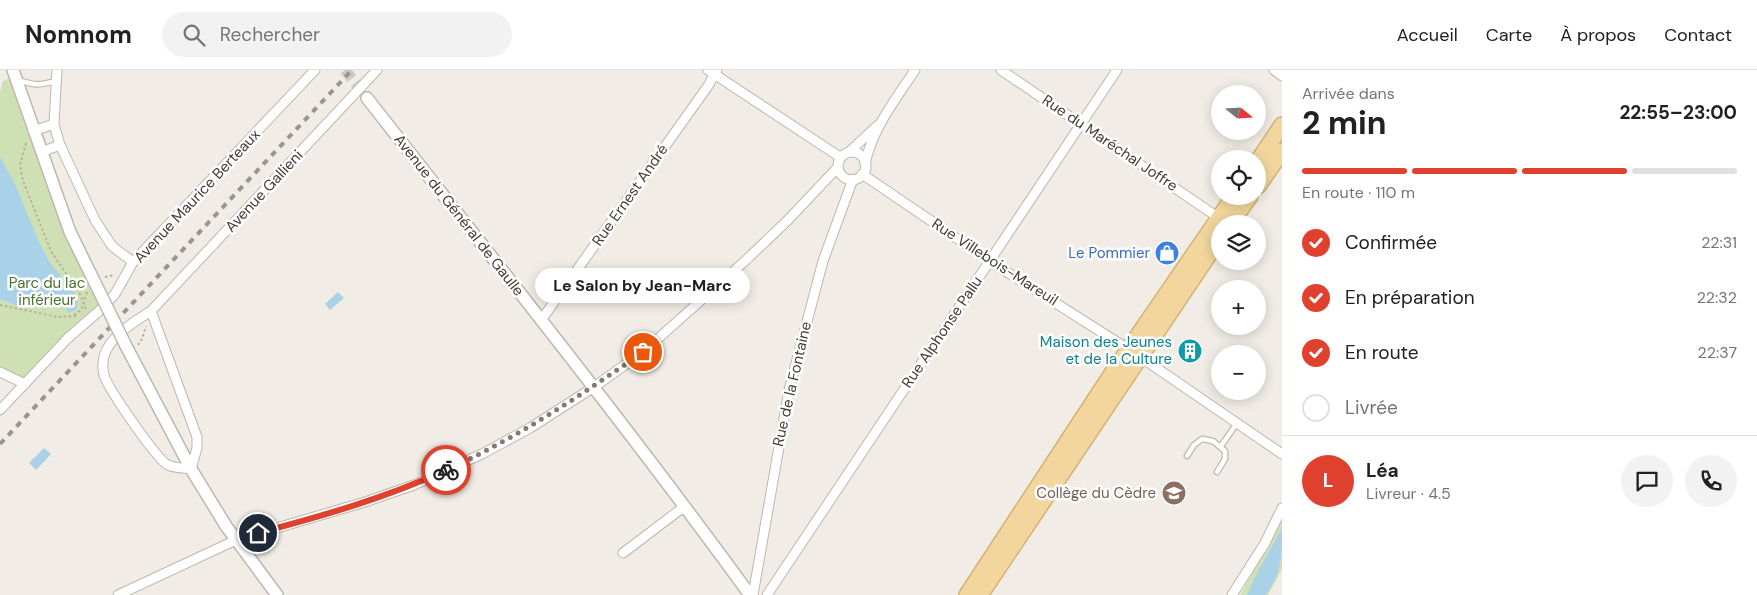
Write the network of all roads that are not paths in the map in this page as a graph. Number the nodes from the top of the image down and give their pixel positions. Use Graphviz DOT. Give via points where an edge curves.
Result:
graph roads {
  1 [pos="56,70"];
  2 [pos="315,70"];
  3 [pos="377,70"];
  4 [pos="915,70"];
  5 [pos="1001,70"];
  6 [pos="1117,70"];
  7 [pos="1274,70"];
  8 [pos="713,71"];
  9 [pos="15,75"];
  10 [pos="1282,76"];
  11 [pos="55,81"];
  12 [pos="367,98"];
  13 [pos="881,122"];
  14 [pos="1082,123"];
  15 [pos="54,124"];
  16 [pos="1282,125"];
  17 [pos="32,127"];
  18 [pos="60,145"];
  19 [pos="1265,150"];
  20 [pos="1282,151"];
  21 [pos="41,152"];
  22 [pos="850,152"];
  23 [pos="840,157"];
  24 [pos="865,164"];
  25 [pos="838,167"];
  26 [pos="862,174"];
  27 [pos="1266,174"];
  28 [pos="853,179"];
  29 [pos="1241,205"];
  30 [pos="1216,215"];
  31 [pos="1231,215"];
  32 [pos="1211,241"];
  33 [pos="1211,250"];
  34 [pos="990,260"];
  35 [pos="134,262"];
  36 [pos="151,311"];
  37 [pos="542,319"];
  38 [pos="1134,353"];
  39 [pos="0,372"];
  40 [pos="24,384"];
  41 [pos="594,387"];
  42 [pos="0,410"];
  43 [pos="1237,423"];
  44 [pos="1221,446"];
  45 [pos="1282,454"];
  46 [pos="1187,456"];
  47 [pos="191,469"];
  48 [pos="1217,472"];
  49 [pos="685,506"];
  50 [pos="1282,508"];
  51 [pos="236,540"];
  52 [pos="623,553"];
  53 [pos="118,595"];
  54 [pos="277,595"];
  55 [pos="752,595"];
  56 [pos="767,595"];
  57 [pos="967,595"];
  58 [pos="980,595"];
  59 [pos="1232,595"];
  1 -- 11 [label="street"];
  2 -- 35 [label="street, Avenue Maurice Berteaux"];
  3 -- 36 [label="street, Avenue Gallieni"];
  4 -- 13 [label="street"];
  5 -- 14 [label="street, Rue du Maréchal Joffre"];
  6 -- 14 [label="street, Rue Alphonse Pallu"];
  7 -- 10 [label="street"];
  8 -- 23 [label="street"];
  8 -- 37 [label="street, Rue Ernest André"];
  9 -- 11 [label="lane" via="34,85"];
  9 -- 17 [label="street"];
  11 -- 15 [label="street"];
  12 -- 37 [label="street, Avenue du Général de Gaulle"];
  13 -- 22 [label="street"];
  13 -- 24 [label="street"];
  14 -- 30 [label="street, Rue du Maréchal Joffre"];
  14 -- 34 [label="street, Rue Alphonse Pallu"];
  15 -- 17 [label="street"];
  15 -- 18 [label="street"];
  16 -- 19 [label="main road"];
  17 -- 21 [label="street"];
  18 -- 21 [label="street"];
  18 -- 35 [label="street" via="95,220 112,246"];
  20 -- 27 [label="main road"];
  21 -- 47 [label="street, bridge" via="70,232"];
  22 -- 23 [label="street"];
  22 -- 24 [label="street" via="860,154"];
  23 -- 25 [label="street"];
  24 -- 26 [label="street"];
  25 -- 28 [label="street" via="842,176"];
  25 -- 41 [label="street" via="788,220 698,304 643,352"];
  26 -- 28 [label="street"];
  26 -- 34 [label="street, Rue Villebois-Mareuil"];
  28 -- 55 [label="street, Rue de la Fontaine" via="823,261 789,390"];
  29 -- 31 [label="main road"];
  32 -- 38 [label="main road"];
  33 -- 38 [label="main road"];
  34 -- 38 [label="street, Rue Villebois-Mareuil"];
  34 -- 56 [label="street, Rue Alphonse Pallu"];
  35 -- 40 [label="street, Avenue Maurice Berteaux" via="115,294"];
  36 -- 47 [label="street" via="197,437 198,448"];
  36 -- 47 [label="street, Avenue Gallieni" via="128,326 111,344 105,353 104,375 110,390 139,431 167,464"];
  37 -- 41 [label="street, Avenue du Général de Gaulle"];
  38 -- 43 [label="street, Rue Villebois-Mareuil"];
  38 -- 57 [label="main road"];
  38 -- 58 [label="main road"];
  39 -- 40 [label="street"];
  40 -- 42 [label="street, Avenue Maurice Berteaux"];
  41 -- 49 [label="street, Avenue du Général de Gaulle"];
  41 -- 51 [label="street" via="530,428 414,485"];
  43 -- 44 [label="lane"];
  43 -- 45 [label="street, Rue Villebois-Mareuil"];
  44 -- 46 [label="lane" via="1202,439"];
  44 -- 48 [label="lane" via="1225,459"];
  47 -- 51 [label="street"];
  49 -- 52 [label="street"];
  49 -- 55 [label="street, Avenue du Général de Gaulle"];
  50 -- 59 [label="street"];
  51 -- 53 [label="street"];
  51 -- 54 [label="street"];
}
